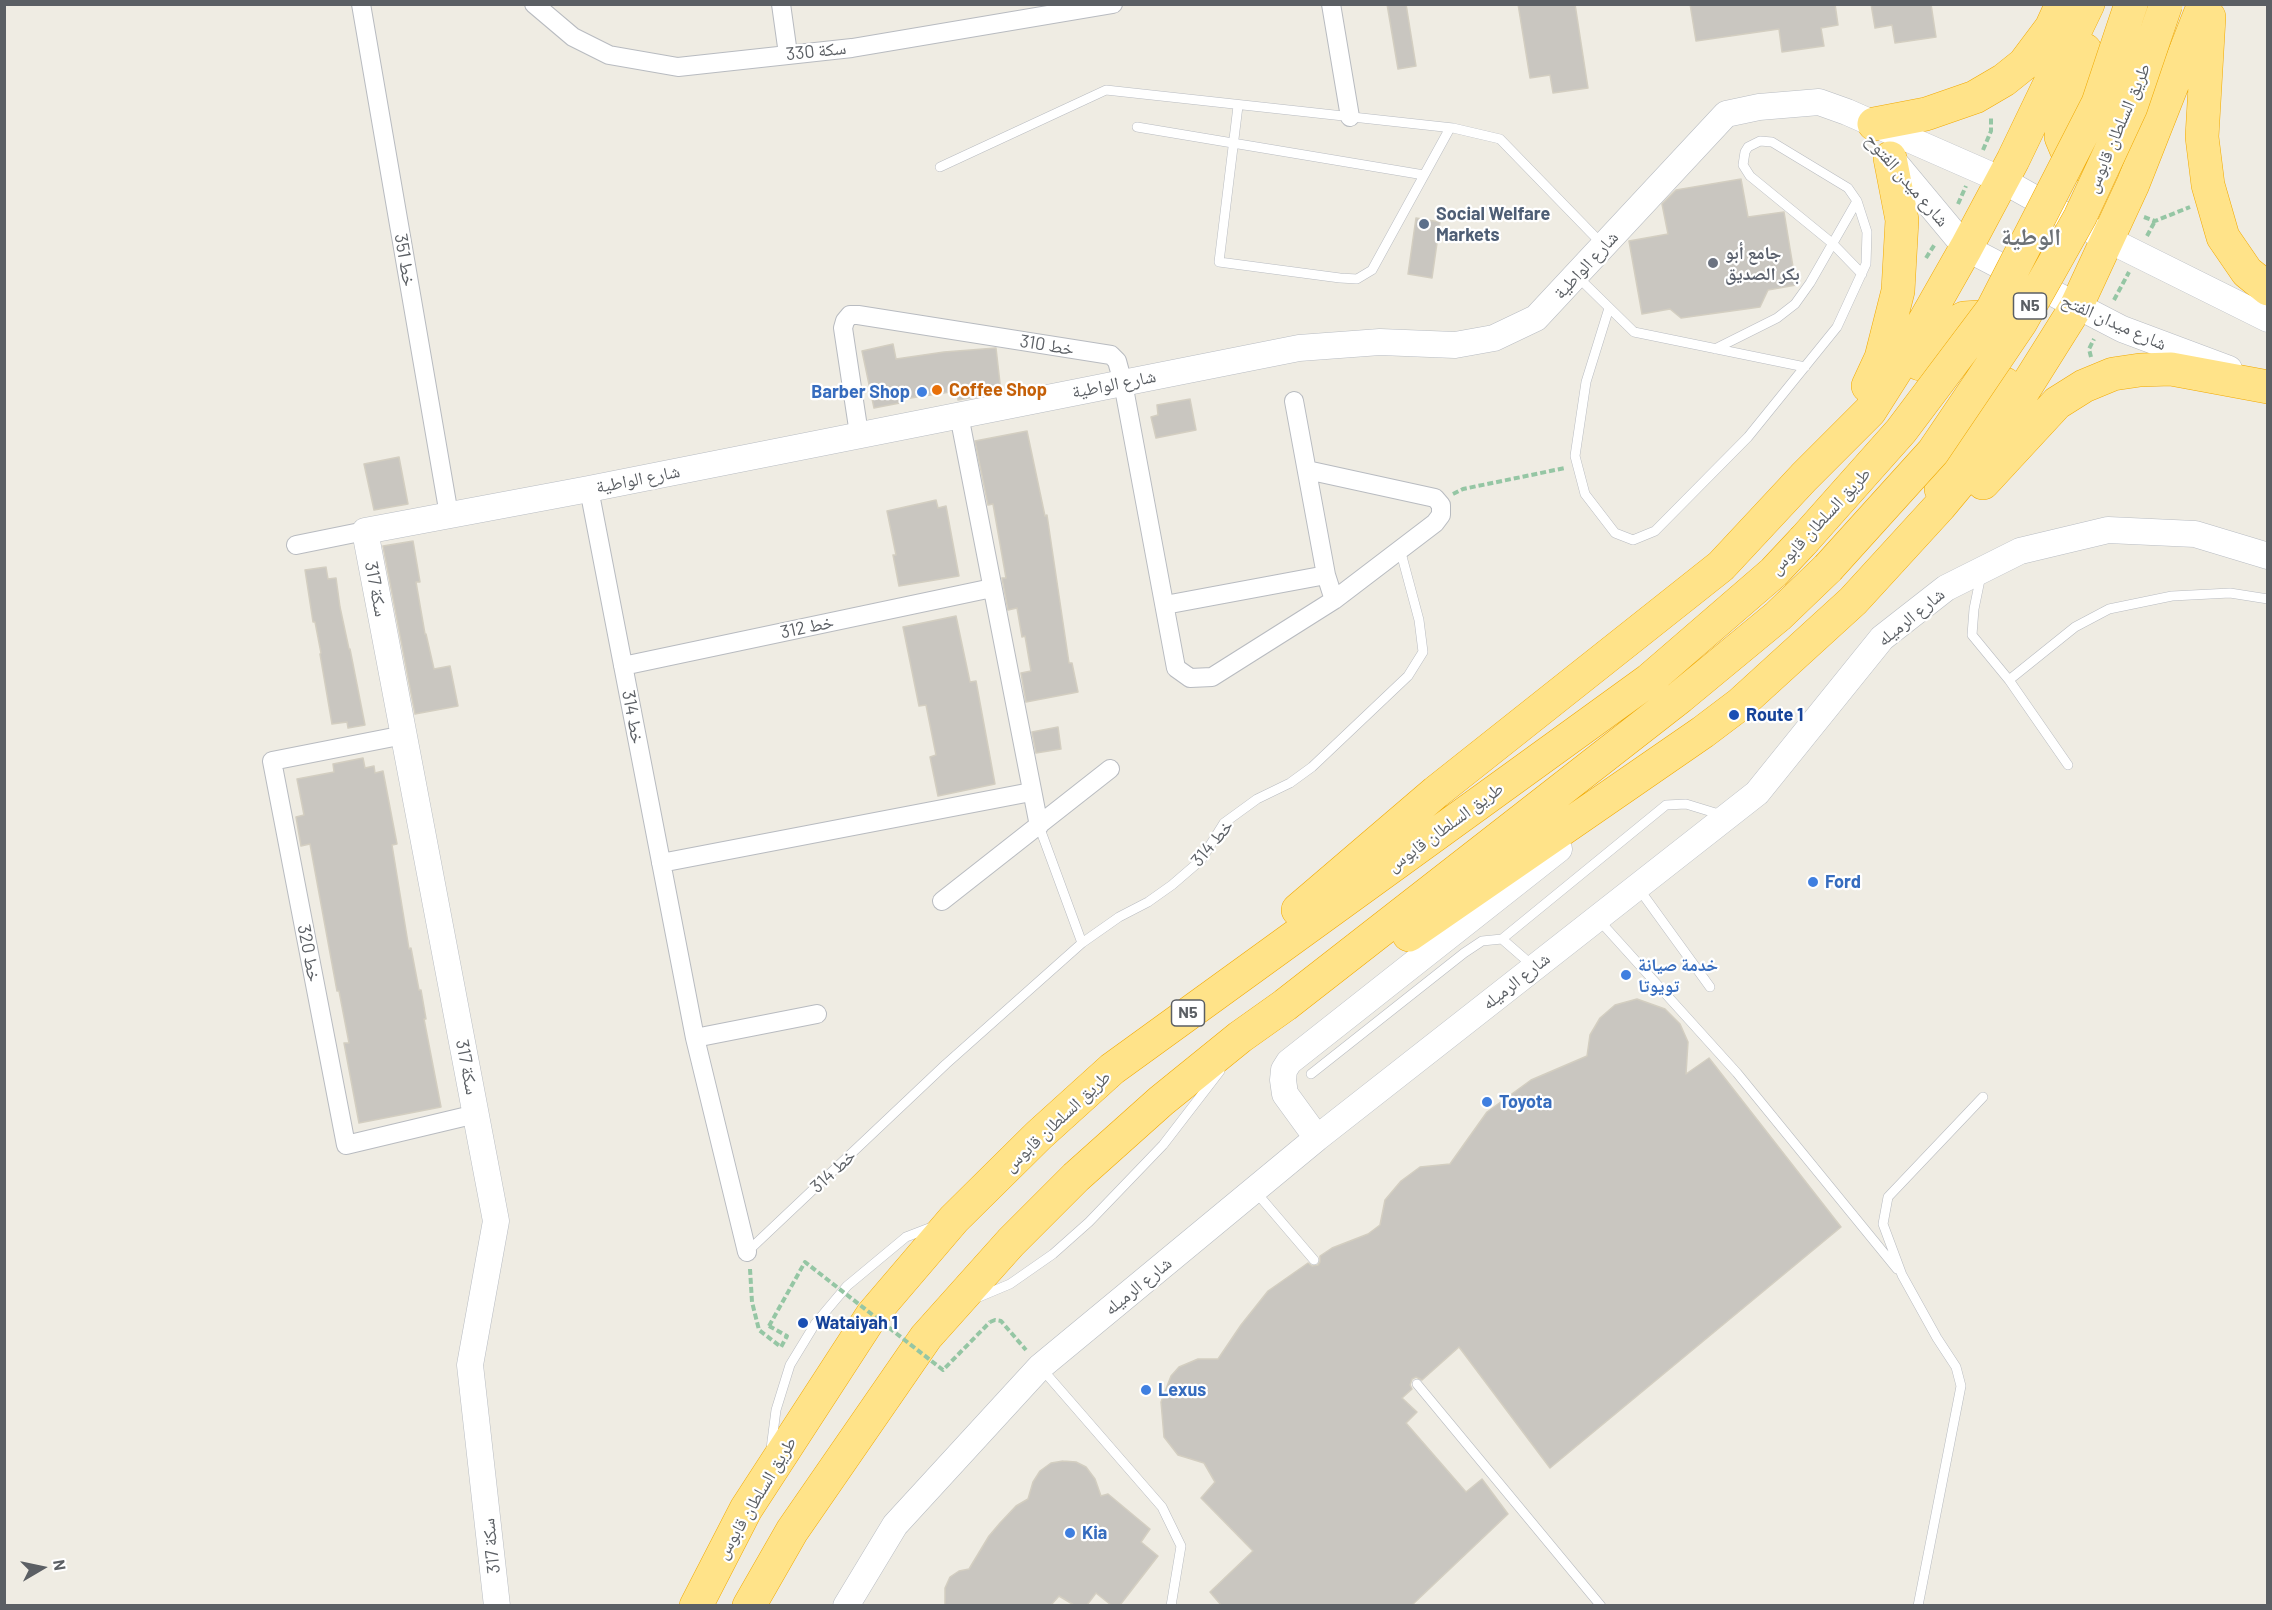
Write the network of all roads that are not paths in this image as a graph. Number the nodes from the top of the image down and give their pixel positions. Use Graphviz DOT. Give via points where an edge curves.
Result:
graph roads {
  1 [pos="361,4"];
  2 [pos="534,4"];
  3 [pos="781,4"];
  4 [pos="1113,4"];
  5 [pos="1331,4"];
  6 [pos="2062,4"];
  7 [pos="2088,4"];
  8 [pos="2097,4"];
  9 [pos="2131,4"];
  10 [pos="2166,4"];
  11 [pos="2204,4"];
  12 [pos="2210,4"];
  13 [pos="1012,13"];
  14 [pos="788,54"];
  15 [pos="2166,100"];
  16 [pos="1238,105"];
  17 [pos="1350,117"];
  18 [pos="1861,118"];
  19 [pos="1137,127"];
  20 [pos="1450,128"];
  21 [pos="1233,143"];
  22 [pos="1890,158"];
  23 [pos="940,167"];
  24 [pos="1424,175"];
  25 [pos="2002,180"];
  26 [pos="1857,201"];
  27 [pos="2109,240"];
  28 [pos="1832,243"];
  29 [pos="1603,246"];
  30 [pos="1966,248"];
  31 [pos="1862,274"];
  32 [pos="1578,278"];
  33 [pos="2268,290"];
  34 [pos="2076,307"];
  35 [pos="1609,308"];
  36 [pos="2268,319"];
  37 [pos="1715,349"];
  38 [pos="1805,367"];
  39 [pos="1123,383"];
  40 [pos="2268,385"];
  41 [pos="1294,401"];
  42 [pos="1870,411"];
  43 [pos="959,415"];
  44 [pos="859,434"];
  45 [pos="1832,449"];
  46 [pos="1307,470"];
  47 [pos="589,489"];
  48 [pos="1940,506"];
  49 [pos="449,515"];
  50 [pos="365,531"];
  51 [pos="296,545"];
  52 [pos="1400,549"];
  53 [pos="2268,556"];
  54 [pos="1982,570"];
  55 [pos="1326,575"];
  56 [pos="992,588"];
  57 [pos="2268,598"];
  58 [pos="1334,600"];
  59 [pos="1853,601"];
  60 [pos="1165,605"];
  61 [pos="623,666"];
  62 [pos="2009,680"];
  63 [pos="1703,732"];
  64 [pos="404,735"];
  65 [pos="2068,765"];
  66 [pos="1110,769"];
  67 [pos="1031,792"];
  68 [pos="1727,817"];
  69 [pos="1039,826"];
  70 [pos="661,863"];
  71 [pos="1638,887"];
  72 [pos="942,901"];
  73 [pos="1597,917"];
  74 [pos="1502,939"];
  75 [pos="1082,943"];
  76 [pos="1262,959"];
  77 [pos="1534,967"];
  78 [pos="1710,987"];
  79 [pos="1285,1005"];
  80 [pos="817,1014"];
  81 [pos="695,1038"];
  82 [pos="1311,1074"];
  83 [pos="1983,1097"];
  84 [pos="476,1114"];
  85 [pos="1317,1138"];
  86 [pos="1255,1190"];
  87 [pos="747,1252"];
  88 [pos="1314,1260"];
  89 [pos="1902,1275"];
  90 [pos="1040,1367"];
  91 [pos="1418,1384"];
  92 [pos="498,1605"];
  93 [pos="696,1605"];
  94 [pos="749,1605"];
  95 [pos="846,1605"];
  96 [pos="1171,1605"];
  97 [pos="1601,1605"];
  98 [pos="1918,1605"];
  1 -- 49 [label="street, خط 351"];
  2 -- 14 [label="street, سكة 330" via="573,37 609,55 678,67"];
  3 -- 14 [label="street"];
  4 -- 13 [label="street, سكة 330"];
  5 -- 17 [label="street"];
  6 -- 18 [label="highway" via="2051,28 2024,64 1976,97 1926,114"];
  7 -- 25 [label="highway"];
  8 -- 15 [label="highway" via="2062,124 2061,137 2067,149 2081,164 2097,170 2115,168 2126,160"];
  9 -- 76 [label="highway, طريق السلطان قابوس / N5, bridge" via="2098,103 1992,310 1901,431 1804,540 1774,572 1649,680"];
  10 -- 79 [label="highway, طريق السلطان قابوس / N5, bridge" via="2126,117 2080,217 2021,322 1933,452 1828,568 1778,616"];
  11 -- 15 [label="highway"];
  12 -- 33 [label="highway" via="2202,137 2208,185 2223,237 2247,272"];
  13 -- 14 [label="street, سكة 330" via="852,48"];
  15 -- 27 [label="highway"];
  16 -- 17 [label="lane"];
  16 -- 21 [label="lane"];
  16 -- 23 [label="lane" via="1106,90"];
  17 -- 20 [label="lane"];
  18 -- 22 [label="street, شارع ميدن الفتوح"];
  18 -- 25 [label="street, شارع الواطية"];
  18 -- 29 [label="street, شارع الواطية" via="1819,102 1726,114"];
  19 -- 21 [label="lane"];
  20 -- 24 [label="lane"];
  20 -- 29 [label="lane" via="1500,139"];
  21 -- 24 [label="lane"];
  21 -- 24 [label="lane" via="1219,262 1356,279 1372,270"];
  22 -- 30 [label="street, شارع ميدن الفتوح"];
  22 -- 45 [label="highway" via="1902,220 1898,291 1881,358"];
  25 -- 27 [label="street"];
  25 -- 30 [label="highway"];
  26 -- 28 [label="lane"];
  26 -- 28 [label="lane" via="1848,188 1772,142 1760,141 1745,152 1743,165 1750,176"];
  26 -- 31 [label="lane" via="1867,232"];
  27 -- 34 [label="highway"];
  27 -- 36 [label="street"];
  28 -- 31 [label="lane"];
  28 -- 37 [label="lane" via="1795,304 1777,318"];
  29 -- 32 [label="street, شارع الواطية"];
  30 -- 34 [label="street, شارع ميدان الفتح"];
  30 -- 42 [label="highway"];
  31 -- 38 [label="lane" via="1837,327"];
  32 -- 35 [label="lane"];
  32 -- 39 [label="street, شارع الواطية" via="1536,318 1494,339 1455,345 1380,342 1299,348"];
  34 -- 40 [label="street, شارع ميدان الفتح" via="2122,329"];
  34 -- 48 [label="highway" via="1985,452"];
  35 -- 37 [label="lane" via="1634,332"];
  35 -- 38 [label="lane" via="1586,382 1575,456 1585,494 1615,534 1633,540 1655,531 1748,437"];
  37 -- 38 [label="lane"];
  39 -- 43 [label="street, شارع الواطية"];
  39 -- 44 [label="street, خط 310" via="1117,361 1108,354 854,315 844,321 843,328"];
  39 -- 60 [label="street, خط 310"];
  40 -- 59 [label="highway" via="2171,369 2113,374 2084,386 2057,403 1930,541"];
  41 -- 46 [label="street"];
  42 -- 45 [label="highway"];
  42 -- 48 [label="highway" via="1893,400 1955,322 1979,317 2008,338 2017,355 2014,373 1942,470"];
  43 -- 44 [label="street, شارع الواطية"];
  43 -- 56 [label="street"];
  44 -- 47 [label="street, شارع الواطية"];
  45 -- 76 [label="highway" via="1721,566 1436,792 1301,906"];
  46 -- 52 [label="street" via="1435,498 1442,510 1438,519"];
  46 -- 55 [label="street"];
  47 -- 49 [label="street, شارع الواطية"];
  47 -- 61 [label="street, خط 314"];
  48 -- 59 [label="highway"];
  49 -- 50 [label="street, شارع الواطية"];
  50 -- 51 [label="street, شارع الواطية"];
  50 -- 64 [label="street, سكة 317"];
  52 -- 58 [label="street"];
  52 -- 75 [label="lane, خط 314" via="1419,620 1423,652 1408,676 1312,767 1257,799 1224,824 1201,860 1172,885"];
  53 -- 54 [label="street, شارع الرميله" via="2195,534 2108,530 2020,551"];
  54 -- 62 [label="lane" via="1972,635"];
  54 -- 68 [label="street, شارع الرميله" via="1946,588 1882,638 1757,793"];
  55 -- 58 [label="street"];
  55 -- 60 [label="street"];
  56 -- 61 [label="street, خط 312"];
  56 -- 67 [label="street"];
  57 -- 62 [label="lane" via="2230,592 2172,596 2109,609 2075,627"];
  58 -- 60 [label="street, خط 310" via="1212,677 1190,678 1176,668"];
  59 -- 63 [label="highway" via="1740,704"];
  61 -- 70 [label="street, خط 314"];
  62 -- 65 [label="lane"];
  63 -- 79 [label="highway" via="1329,988"];
  63 -- 85 [label="street" via="1684,754 1289,1062 1284,1071 1285,1094"];
  64 -- 84 [label="street, سكة 317"];
  64 -- 84 [label="street, خط 320" via="272,761 346,1145"];
  66 -- 69 [label="street"];
  67 -- 69 [label="street"];
  67 -- 70 [label="street"];
  68 -- 71 [label="street, شارع الرميله"];
  68 -- 74 [label="lane" via="1686,804 1666,805"];
  69 -- 72 [label="street"];
  69 -- 75 [label="lane"];
  70 -- 81 [label="street, خط 314"];
  71 -- 73 [label="street, شارع الرميله"];
  71 -- 78 [label="lane"];
  73 -- 77 [label="street, شارع الرميله"];
  73 -- 89 [label="lane" via="1737,1073"];
  74 -- 77 [label="lane"];
  74 -- 82 [label="lane" via="1482,941 1464,953"];
  75 -- 87 [label="lane, خط 314" via="946,1064"];
  76 -- 93 [label="highway, طريق السلطان قابوس / N5" via="1112,1069 954,1219 872,1315 746,1509"];
  77 -- 85 [label="street, شارع الرميله"];
  79 -- 94 [label="highway, طريق السلطان قابوس / N5" via="1161,1101 1077,1177 1011,1242 926,1337 792,1531"];
  80 -- 81 [label="street"];
  81 -- 87 [label="street, خط 314"];
  83 -- 89 [label="lane" via="1888,1197 1883,1224"];
  84 -- 92 [label="street, سكة 317" via="496,1221 470,1365"];
  85 -- 86 [label="street, شارع الرميله"];
  86 -- 88 [label="lane"];
  86 -- 90 [label="street, شارع الرميله"];
  89 -- 98 [label="lane" via="1956,1367 1961,1386"];
  90 -- 95 [label="street, شارع الرميله" via="895,1525"];
  90 -- 96 [label="lane" via="1162,1507 1181,1546"];
  91 -- 97 [label="lane"];
}
